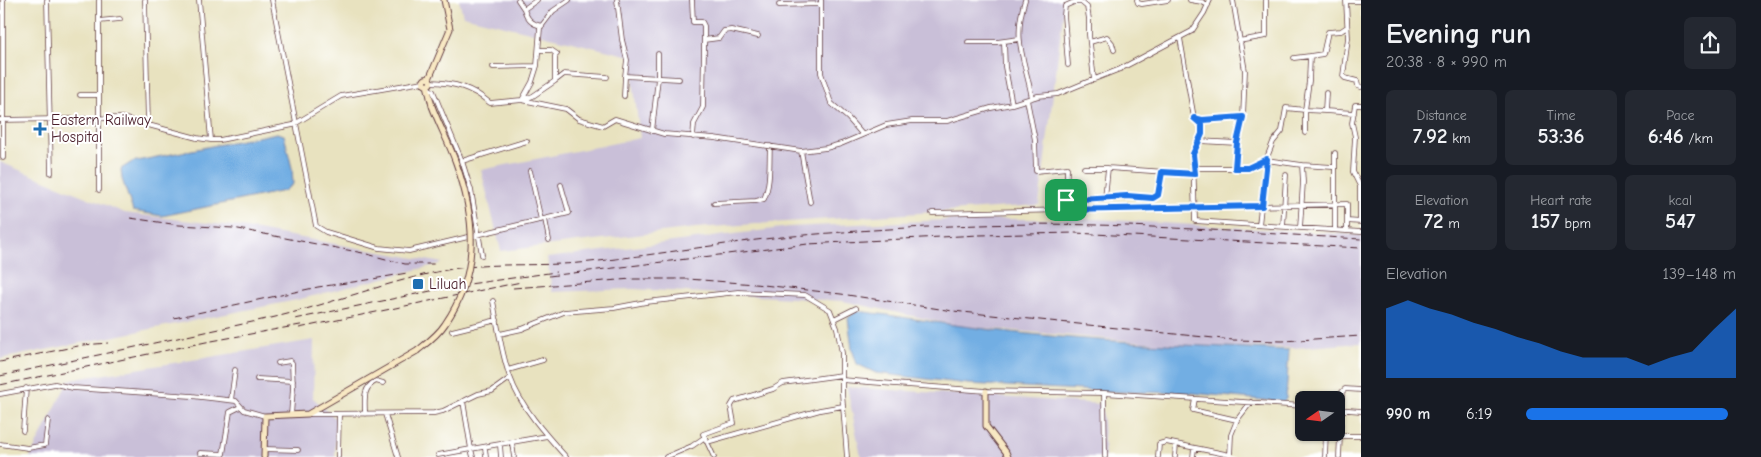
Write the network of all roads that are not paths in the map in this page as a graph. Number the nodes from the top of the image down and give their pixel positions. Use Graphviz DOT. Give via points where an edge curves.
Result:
graph roads {
  1 [pos="3,0"];
  2 [pos="46,0"];
  3 [pos="99,0"];
  4 [pos="145,0"];
  5 [pos="199,0"];
  6 [pos="272,0"];
  7 [pos="444,0"];
  8 [pos="518,0"];
  9 [pos="537,0"];
  10 [pos="569,0"];
  11 [pos="617,0"];
  12 [pos="692,0"];
  13 [pos="1025,0"];
  14 [pos="1138,0"];
  15 [pos="1168,0"];
  16 [pos="1190,0"];
  17 [pos="1210,0"];
  18 [pos="1233,0"];
  19 [pos="1266,0"];
  20 [pos="1346,0"];
  21 [pos="1361,1"];
  22 [pos="821,2"];
  23 [pos="779,5"];
  24 [pos="1208,5"];
  25 [pos="524,9"];
  26 [pos="120,19"];
  27 [pos="99,21"];
  28 [pos="542,26"];
  29 [pos="1346,27"];
  30 [pos="758,36"];
  31 [pos="1180,38"];
  32 [pos="1019,39"];
  33 [pos="704,40"];
  34 [pos="1240,41"];
  35 [pos="968,42"];
  36 [pos="1004,42"];
  37 [pos="1090,42"];
  38 [pos="539,50"];
  39 [pos="1114,50"];
  40 [pos="658,54"];
  41 [pos="1310,56"];
  42 [pos="1294,58"];
  43 [pos="1068,65"];
  44 [pos="537,66"];
  45 [pos="493,67"];
  46 [pos="625,76"];
  47 [pos="606,77"];
  48 [pos="658,78"];
  49 [pos="679,79"];
  50 [pos="1094,80"];
  51 [pos="555,81"];
  52 [pos="427,83"];
  53 [pos="1361,87"];
  54 [pos="1326,93"];
  55 [pos="80,95"];
  56 [pos="98,95"];
  57 [pos="624,96"];
  58 [pos="1029,99"];
  59 [pos="522,100"];
  60 [pos="1012,104"];
  61 [pos="1361,105"];
  62 [pos="1306,110"];
  63 [pos="1325,111"];
  64 [pos="1354,113"];
  65 [pos="1243,117"];
  66 [pos="98,118"];
  67 [pos="1194,118"];
  68 [pos="49,119"];
  69 [pos="2,120"];
  70 [pos="296,123"];
  71 [pos="148,124"];
  72 [pos="652,131"];
  73 [pos="1305,133"];
  74 [pos="862,134"];
  75 [pos="693,137"];
  76 [pos="211,140"];
  77 [pos="527,141"];
  78 [pos="1199,141"];
  79 [pos="1237,143"];
  80 [pos="770,146"];
  81 [pos="801,151"];
  82 [pos="1354,151"];
  83 [pos="1361,152"];
  84 [pos="1335,153"];
  85 [pos="4,158"];
  86 [pos="1266,160"];
  87 [pos="462,161"];
  88 [pos="1302,165"];
  89 [pos="1333,167"];
  90 [pos="1084,168"];
  91 [pos="1108,168"];
  92 [pos="1195,168"];
  93 [pos="1235,168"];
  94 [pos="530,171"];
  95 [pos="1162,172"];
  96 [pos="50,173"];
  97 [pos="1195,174"];
  98 [pos="1286,175"];
  99 [pos="561,185"];
  100 [pos="1360,188"];
  101 [pos="99,190"];
  102 [pos="1105,198"];
  103 [pos="1066,200"];
  104 [pos="810,202"];
  105 [pos="714,203"];
  106 [pos="1334,204"];
  107 [pos="1301,205"];
  108 [pos="1262,206"];
  109 [pos="1284,206"];
  110 [pos="1195,207"];
  111 [pos="1066,210"];
  112 [pos="932,212"];
  113 [pos="543,220"];
  114 [pos="1347,221"];
  115 [pos="1360,222"];
  116 [pos="1259,225"];
  117 [pos="1283,226"];
  118 [pos="1300,228"];
  119 [pos="1335,230"];
  120 [pos="1347,230"];
  121 [pos="1360,232"];
  122 [pos="478,235"];
  123 [pos="549,240"];
  124 [pos="482,255"];
  125 [pos="493,301"];
  126 [pos="856,308"];
  127 [pos="834,319"];
  128 [pos="497,320"];
  129 [pos="452,331"];
  130 [pos="500,334"];
  131 [pos="543,360"];
  132 [pos="278,363"];
  133 [pos="235,370"];
  134 [pos="508,370"];
  135 [pos="510,378"];
  136 [pos="842,378"];
  137 [pos="257,379"];
  138 [pos="293,381"];
  139 [pos="383,383"];
  140 [pos="26,388"];
  141 [pos="1361,390"];
  142 [pos="986,391"];
  143 [pos="1343,391"];
  144 [pos="1104,393"];
  145 [pos="0,394"];
  146 [pos="1195,399"];
  147 [pos="231,400"];
  148 [pos="463,401"];
  149 [pos="1252,402"];
  150 [pos="1295,405"];
  151 [pos="843,406"];
  152 [pos="240,407"];
  153 [pos="1345,410"];
  154 [pos="1361,411"];
  155 [pos="308,414"];
  156 [pos="339,414"];
  157 [pos="365,414"];
  158 [pos="385,414"];
  159 [pos="292,415"];
  160 [pos="265,416"];
  161 [pos="48,420"];
  162 [pos="1237,420"];
  163 [pos="22,431"];
  164 [pos="546,436"];
  165 [pos="1345,436"];
  166 [pos="1361,436"];
  167 [pos="705,437"];
  168 [pos="1326,441"];
  169 [pos="1341,441"];
  170 [pos="707,442"];
  171 [pos="512,443"];
  172 [pos="0,444"];
  173 [pos="1176,444"];
  174 [pos="500,445"];
  175 [pos="485,448"];
  176 [pos="1194,448"];
  177 [pos="264,449"];
  178 [pos="298,450"];
  179 [pos="471,450"];
  180 [pos="200,453"];
  181 [pos="438,455"];
  182 [pos="1230,456"];
  183 [pos="264,457"];
  184 [pos="338,457"];
  185 [pos="398,457"];
  186 [pos="473,457"];
  187 [pos="486,457"];
  188 [pos="501,457"];
  189 [pos="514,457"];
  190 [pos="566,457"];
  191 [pos="668,457"];
  192 [pos="714,457"];
  193 [pos="847,457"];
  194 [pos="1008,457"];
  195 [pos="1105,457"];
  196 [pos="1158,457"];
  197 [pos="1175,457"];
  198 [pos="1193,457"];
  199 [pos="1325,457"];
  200 [pos="1339,457"];
  1 -- 69 [label="street"];
  2 -- 68 [label="street"];
  3 -- 27 [label="street"];
  4 -- 71 [label="street"];
  5 -- 76 [label="street"];
  6 -- 70 [label="street"];
  7 -- 52 [label="street" via="450,29"];
  8 -- 25 [label="street"];
  9 -- 25 [label="street"];
  10 -- 28 [label="street" via="552,11"];
  11 -- 46 [label="street" via="627,60"];
  12 -- 33 [label="street" via="693,22 702,22"];
  13 -- 32 [label="street" via="1018,27"];
  14 -- 15 [label="street" via="1142,4"];
  16 -- 24 [label="street"];
  17 -- 24 [label="street"];
  18 -- 34 [label="street"];
  19 -- 34 [label="street" via="1266,36"];
  20 -- 21 [label="street"];
  20 -- 29 [label="street"];
  22 -- 23 [label="street"];
  22 -- 74 [label="street" via="821,73 831,103"];
  24 -- 31 [label="street" via="1192,31"];
  25 -- 28 [label="street" via="528,20"];
  26 -- 27 [label="street"];
  27 -- 56 [label="street"];
  28 -- 38 [label="street"];
  29 -- 41 [label="street" via="1328,32 1323,54"];
  29 -- 53 [label="street" via="1348,38 1343,76 1357,81"];
  30 -- 33 [label="street" via="731,30 724,31 719,38"];
  31 -- 50 [label="street"];
  31 -- 67 [label="street"];
  32 -- 36 [label="street"];
  32 -- 58 [label="street"];
  33 -- 75 [label="street" via="702,107 694,124"];
  34 -- 65 [label="street" via="1245,64"];
  35 -- 36 [label="street"];
  36 -- 60 [label="street"];
  37 -- 39 [label="street" via="1107,37"];
  37 -- 43 [label="street" via="1087,7 1081,2 1065,6"];
  37 -- 50 [label="street"];
  38 -- 44 [label="street"];
  38 -- 51 [label="street" via="557,54"];
  40 -- 48 [label="street"];
  41 -- 42 [label="street"];
  41 -- 62 [label="street"];
  44 -- 45 [label="street"];
  44 -- 59 [label="street"];
  46 -- 48 [label="street"];
  46 -- 57 [label="street"];
  47 -- 51 [label="street" via="564,74"];
  48 -- 49 [label="street"];
  48 -- 72 [label="street"];
  50 -- 58 [label="street" via="1058,94"];
  51 -- 59 [label="street"];
  52 -- 59 [label="street" via="453,83 478,93 490,103"];
  52 -- 70 [label="street" via="341,96"];
  52 -- 87 [label="street"];
  52 -- 155 [label="street, bridge" via="432,106 457,165 467,206 472,250 468,278 444,326 430,340 417,351"];
  54 -- 63 [label="street"];
  55 -- 56 [label="street"];
  56 -- 66 [label="street"];
  58 -- 60 [label="street"];
  58 -- 103 [label="street" via="1036,171 1067,168"];
  59 -- 72 [label="street" via="566,109 579,119 603,126 615,119"];
  60 -- 74 [label="street" via="946,121 886,125"];
  61 -- 64 [label="street" via="1355,105"];
  62 -- 63 [label="street"];
  62 -- 73 [label="street"];
  62 -- 86 [label="street" via="1286,108 1282,131 1273,142"];
  63 -- 64 [label="street"];
  64 -- 82 [label="street"];
  65 -- 67 [label="street"];
  65 -- 79 [label="street"];
  66 -- 68 [label="street"];
  66 -- 71 [label="street" via="122,118"];
  66 -- 101 [label="street"];
  67 -- 78 [label="street" via="1202,125"];
  68 -- 69 [label="street"];
  68 -- 96 [label="street"];
  69 -- 85 [label="street"];
  70 -- 76 [label="street"];
  70 -- 122 [label="street" via="316,226 379,248 409,251"];
  71 -- 76 [label="street"];
  72 -- 75 [label="street"];
  74 -- 81 [label="street" via="841,144"];
  75 -- 80 [label="street"];
  77 -- 87 [label="street"];
  78 -- 79 [label="street"];
  78 -- 92 [label="street" via="1193,154"];
  79 -- 93 [label="street"];
  80 -- 81 [label="street"];
  80 -- 105 [label="street" via="764,199"];
  81 -- 104 [label="street"];
  82 -- 83 [label="street"];
  82 -- 100 [label="street" via="1353,172"];
  84 -- 89 [label="street"];
  86 -- 88 [label="street"];
  86 -- 93 [label="street" via="1248,168"];
  86 -- 108 [label="street"];
  87 -- 122 [label="street"];
  88 -- 89 [label="street"];
  88 -- 107 [label="street"];
  89 -- 106 [label="street"];
  90 -- 91 [label="street"];
  91 -- 95 [label="street"];
  91 -- 102 [label="street"];
  92 -- 93 [label="street"];
  92 -- 97 [label="street"];
  94 -- 113 [label="street"];
  95 -- 97 [label="street"];
  95 -- 102 [label="street" via="1158,195 1153,198"];
  97 -- 110 [label="street"];
  98 -- 109 [label="street"];
  99 -- 113 [label="street" via="569,213"];
  100 -- 115 [label="street"];
  102 -- 103 [label="street"];
  103 -- 111 [label="street"];
  106 -- 107 [label="street"];
  106 -- 114 [label="street" via="1347,204"];
  106 -- 119 [label="street"];
  107 -- 109 [label="street"];
  107 -- 118 [label="street"];
  108 -- 109 [label="street"];
  108 -- 110 [label="street"];
  108 -- 116 [label="street"];
  109 -- 117 [label="street"];
  110 -- 111 [label="street"];
  110 -- 116 [label="street" via="1195,221"];
  111 -- 112 [label="street"];
  113 -- 122 [label="street"];
  113 -- 123 [label="street"];
  114 -- 115 [label="street"];
  114 -- 120 [label="street"];
  115 -- 121 [label="street"];
  116 -- 117 [label="street"];
  117 -- 118 [label="street"];
  118 -- 119 [label="street"];
  119 -- 120 [label="street"];
  120 -- 121 [label="street"];
  122 -- 124 [label="street"];
  125 -- 128 [label="street"];
  126 -- 127 [label="street"];
  127 -- 130 [label="street" via="830,310 805,295 738,292 564,312"];
  127 -- 136 [label="street" via="842,353"];
  128 -- 129 [label="street"];
  128 -- 130 [label="street"];
  130 -- 134 [label="street"];
  131 -- 134 [label="street"];
  132 -- 138 [label="street" via="292,362"];
  133 -- 147 [label="street"];
  134 -- 135 [label="street"];
  135 -- 148 [label="street" via="492,391"];
  135 -- 164 [label="street"];
  136 -- 142 [label="street"];
  136 -- 151 [label="street"];
  136 -- 167 [label="street" via="783,383 734,401 731,406 734,423 703,434"];
  137 -- 138 [label="street"];
  138 -- 159 [label="street"];
  139 -- 157 [label="street" via="376,381 369,385 365,393"];
  140 -- 145 [label="street"];
  140 -- 147 [label="street" via="55,384 110,392"];
  140 -- 163 [label="street"];
  141 -- 143 [label="street"];
  142 -- 144 [label="street"];
  142 -- 194 [label="street" via="986,426"];
  144 -- 146 [label="street"];
  144 -- 195 [label="street"];
  146 -- 149 [label="street"];
  146 -- 162 [label="street" via="1193,410"];
  147 -- 152 [label="street" via="239,403"];
  148 -- 158 [label="street" via="434,413"];
  148 -- 179 [label="street"];
  149 -- 150 [label="street"];
  149 -- 162 [label="street"];
  151 -- 170 [label="street"];
  151 -- 193 [label="street"];
  152 -- 160 [label="street"];
  152 -- 180 [label="street" via="230,412 223,454"];
  153 -- 154 [label="street"];
  155 -- 156 [label="street"];
  155 -- 159 [label="street"];
  156 -- 157 [label="street"];
  156 -- 184 [label="street"];
  157 -- 158 [label="street"];
  158 -- 185 [label="street"];
  159 -- 160 [label="street"];
  160 -- 177 [label="street"];
  161 -- 172 [label="street" via="45,445 28,448"];
  162 -- 182 [label="street" via="1230,435"];
  164 -- 171 [label="street"];
  164 -- 190 [label="street"];
  165 -- 166 [label="street"];
  167 -- 170 [label="street"];
  167 -- 191 [label="street"];
  168 -- 199 [label="street"];
  169 -- 200 [label="street"];
  170 -- 192 [label="street"];
  171 -- 174 [label="street"];
  171 -- 189 [label="street"];
  173 -- 176 [label="street"];
  173 -- 196 [label="street" via="1159,442"];
  173 -- 197 [label="street"];
  174 -- 175 [label="street"];
  174 -- 188 [label="street"];
  175 -- 179 [label="street"];
  175 -- 187 [label="street"];
  176 -- 182 [label="street"];
  176 -- 198 [label="street"];
  177 -- 178 [label="street"];
  177 -- 183 [label="street"];
  179 -- 181 [label="street"];
  179 -- 186 [label="street"];
}
